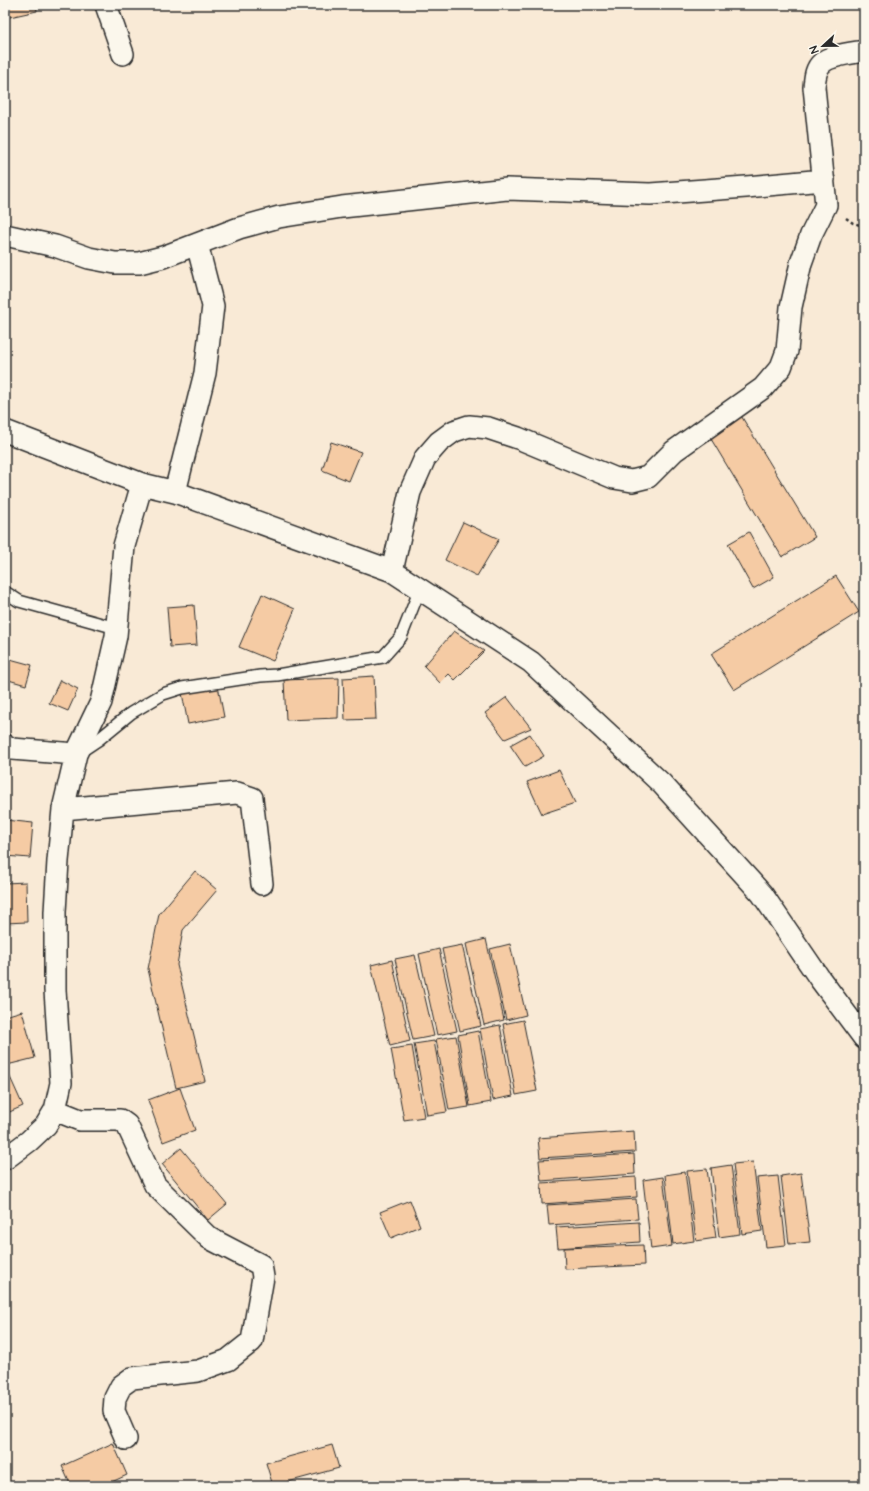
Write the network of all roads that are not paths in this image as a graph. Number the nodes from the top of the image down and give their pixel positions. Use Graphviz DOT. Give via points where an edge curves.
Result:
graph roads {
  1 [pos="106,5"];
  2 [pos="864,51"];
  3 [pos="123,54"];
  4 [pos="824,180"];
  5 [pos="5,235"];
  6 [pos="197,244"];
  7 [pos="5,431"];
  8 [pos="142,484"];
  9 [pos="175,492"];
  10 [pos="392,571"];
  11 [pos="420,589"];
  12 [pos="5,592"];
  13 [pos="116,628"];
  14 [pos="5,745"];
  15 [pos="76,754"];
  16 [pos="63,809"];
  17 [pos="262,884"];
  18 [pos="864,1038"];
  19 [pos="55,1110"];
  20 [pos="5,1159"];
  21 [pos="126,1439"];
  1 -- 3 [label="street"];
  2 -- 4 [label="street" via="831,58 822,63 816,73 814,87"];
  4 -- 6 [label="street" via="650,194 507,189 468,192 279,217 239,228"];
  4 -- 10 [label="street" via="826,205 801,262 791,307 787,351 781,367 763,388 674,452 648,477 632,481 614,478 488,428 469,426 454,431 439,442 425,458 410,492"];
  5 -- 6 [label="street" via="115,263 139,263"];
  6 -- 9 [label="street" via="213,306 205,373"];
  7 -- 8 [label="street"];
  8 -- 9 [label="street"];
  8 -- 13 [label="street" via="124,546"];
  9 -- 10 [label="street"];
  10 -- 11 [label="street"];
  11 -- 15 [label="lane" via="401,637 383,657 182,688 163,694 131,713"];
  11 -- 18 [label="street" via="531,662 662,784 762,894"];
  12 -- 13 [label="lane" via="19,601"];
  13 -- 15 [label="street" via="101,702"];
  14 -- 15 [label="street" via="12,749"];
  15 -- 16 [label="street"];
  16 -- 17 [label="street" via="237,793 252,798"];
  16 -- 19 [label="street" via="55,912 55,990 61,1083"];
  19 -- 20 [label="street" via="46,1125"];
  19 -- 21 [label="street" via="80,1120 120,1120 127,1125 155,1185 209,1238 261,1265 263,1277 252,1341 228,1360 198,1370 132,1378 121,1386 115,1398 114,1411"];
}
